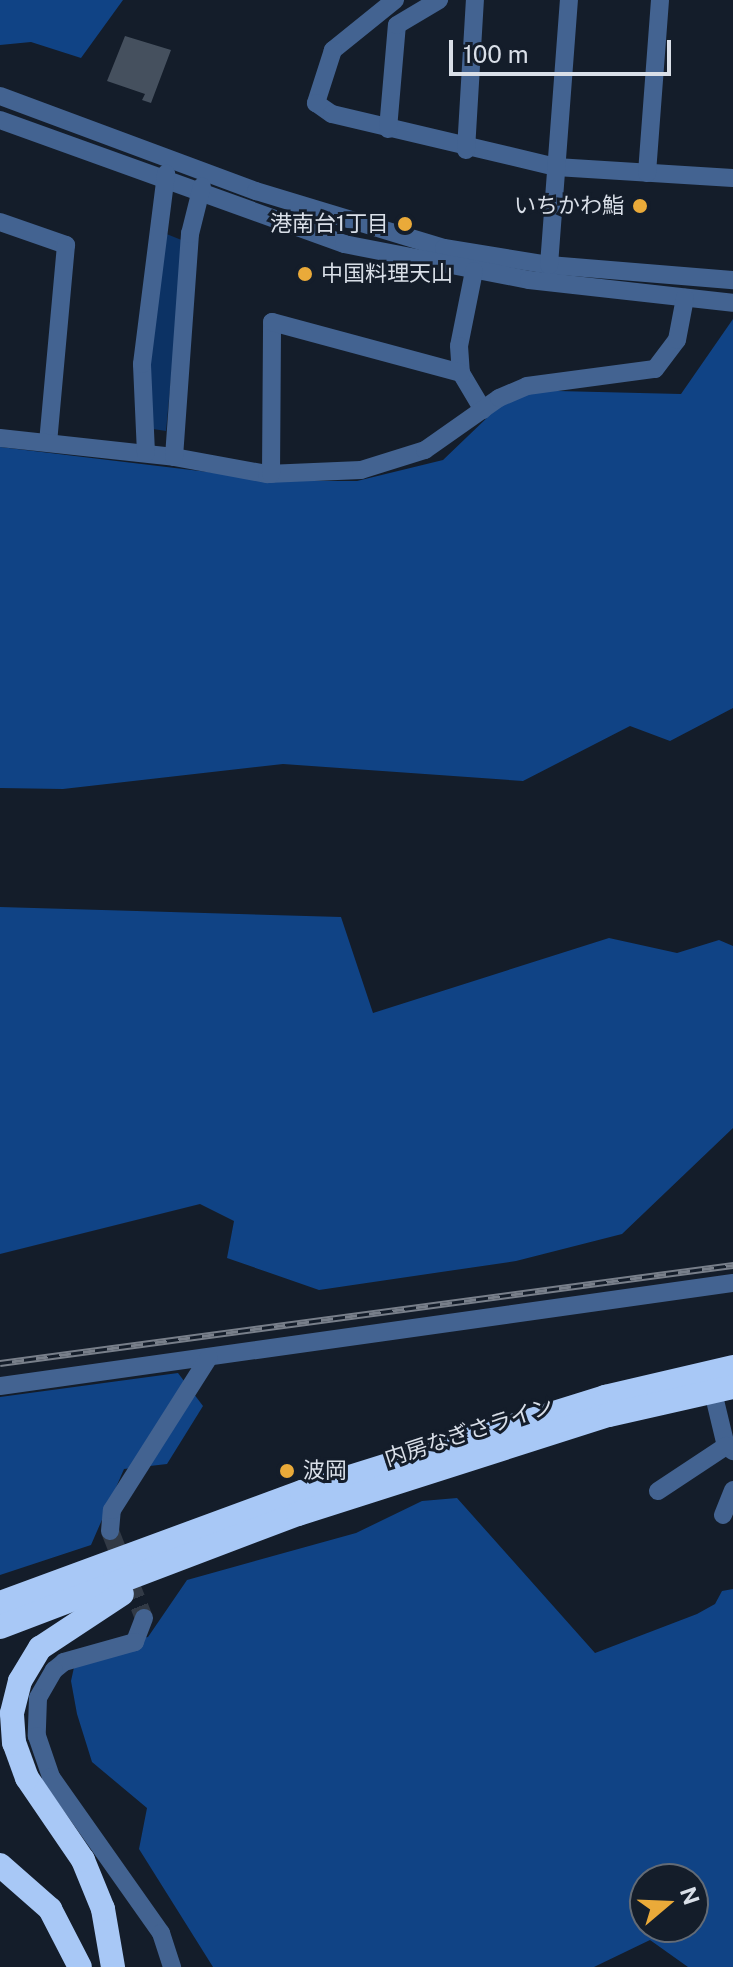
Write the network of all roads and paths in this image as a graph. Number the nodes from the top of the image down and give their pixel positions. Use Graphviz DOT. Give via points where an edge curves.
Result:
graph roads {
  1 [pos="395,0"];
  2 [pos="439,0"];
  3 [pos="475,0"];
  4 [pos="569,0"];
  5 [pos="660,0"];
  6 [pos="0,96"];
  7 [pos="0,120"];
  8 [pos="388,129"];
  9 [pos="466,150"];
  10 [pos="169,158"];
  11 [pos="556,167"];
  12 [pos="207,171"];
  13 [pos="647,173"];
  14 [pos="733,178"];
  15 [pos="165,182"];
  16 [pos="200,194"];
  17 [pos="0,222"];
  18 [pos="549,265"];
  19 [pos="474,271"];
  20 [pos="733,280"];
  21 [pos="685,298"];
  22 [pos="733,303"];
  23 [pos="461,373"];
  24 [pos="483,410"];
  25 [pos="0,438"];
  26 [pos="48,442"];
  27 [pos="146,453"];
  28 [pos="174,457"];
  29 [pos="271,474"];
  30 [pos="733,1283"];
  31 [pos="209,1357"];
  32 [pos="733,1367"];
  33 [pos="0,1386"];
  34 [pos="723,1390"];
  35 [pos="729,1448"];
  36 [pos="733,1490"];
  37 [pos="658,1491"];
  38 [pos="723,1515"];
  39 [pos="110,1531"];
  40 [pos="176,1562"];
  41 [pos="0,1603"];
  42 [pos="144,1618"];
  43 [pos="0,1627"];
  44 [pos="6,1869"];
  45 [pos="80,1967"];
  46 [pos="113,1967"];
  47 [pos="172,1967"];
  1 -- 8 [label="street" via="333,50 316,103 332,114"];
  2 -- 8 [label="street" via="397,25"];
  3 -- 9 [label="street"];
  4 -- 11 [label="street"];
  5 -- 13 [label="street"];
  6 -- 10 [label="street"];
  7 -- 15 [label="street"];
  8 -- 9 [label="street"];
  9 -- 11 [label="street"];
  10 -- 12 [label="street"];
  10 -- 15 [label="street"];
  11 -- 13 [label="street"];
  11 -- 18 [label="street"];
  12 -- 16 [label="street"];
  12 -- 18 [label="street" via="444,248"];
  13 -- 14 [label="street"];
  15 -- 16 [label="street"];
  15 -- 27 [label="street" via="142,364"];
  16 -- 19 [label="street" via="344,244"];
  16 -- 28 [label="street" via="190,234"];
  17 -- 26 [label="street" via="66,245"];
  18 -- 20 [label="street"];
  19 -- 21 [label="street"];
  19 -- 23 [label="street" via="459,346"];
  21 -- 22 [label="street"];
  21 -- 24 [label="street" via="677,340 655,369 550,380 499,398"];
  23 -- 24 [label="street"];
  23 -- 29 [label="street" via="272,322"];
  24 -- 29 [label="street" via="448,437 398,461 319,475"];
  25 -- 26 [label="street"];
  26 -- 27 [label="street"];
  27 -- 28 [label="street"];
  28 -- 29 [label="street"];
  30 -- 31 [label="street"];
  31 -- 33 [label="street"];
  31 -- 39 [label="street" via="112,1510"];
  32 -- 41 [label="highway, 内房なぎさライン" via="605,1397 302,1492"];
  34 -- 35 [label="street"];
  34 -- 40 [label="highway, 内房なぎさライン" via="609,1415 420,1474"];
  35 -- 37 [label="street"];
  36 -- 38 [label="street"];
  40 -- 43 [label="highway, 内房なぎさライン"];
  40 -- 46 [label="highway" via="70,1624 40,1648 20,1681 12,1713 14,1743 27,1778 83,1860 103,1909"];
  42 -- 47 [label="street" via="135,1642 64,1662 54,1670 38,1698 37,1736 51,1777 161,1933"];
  44 -- 45 [label="highway" via="64,1927"];
}
